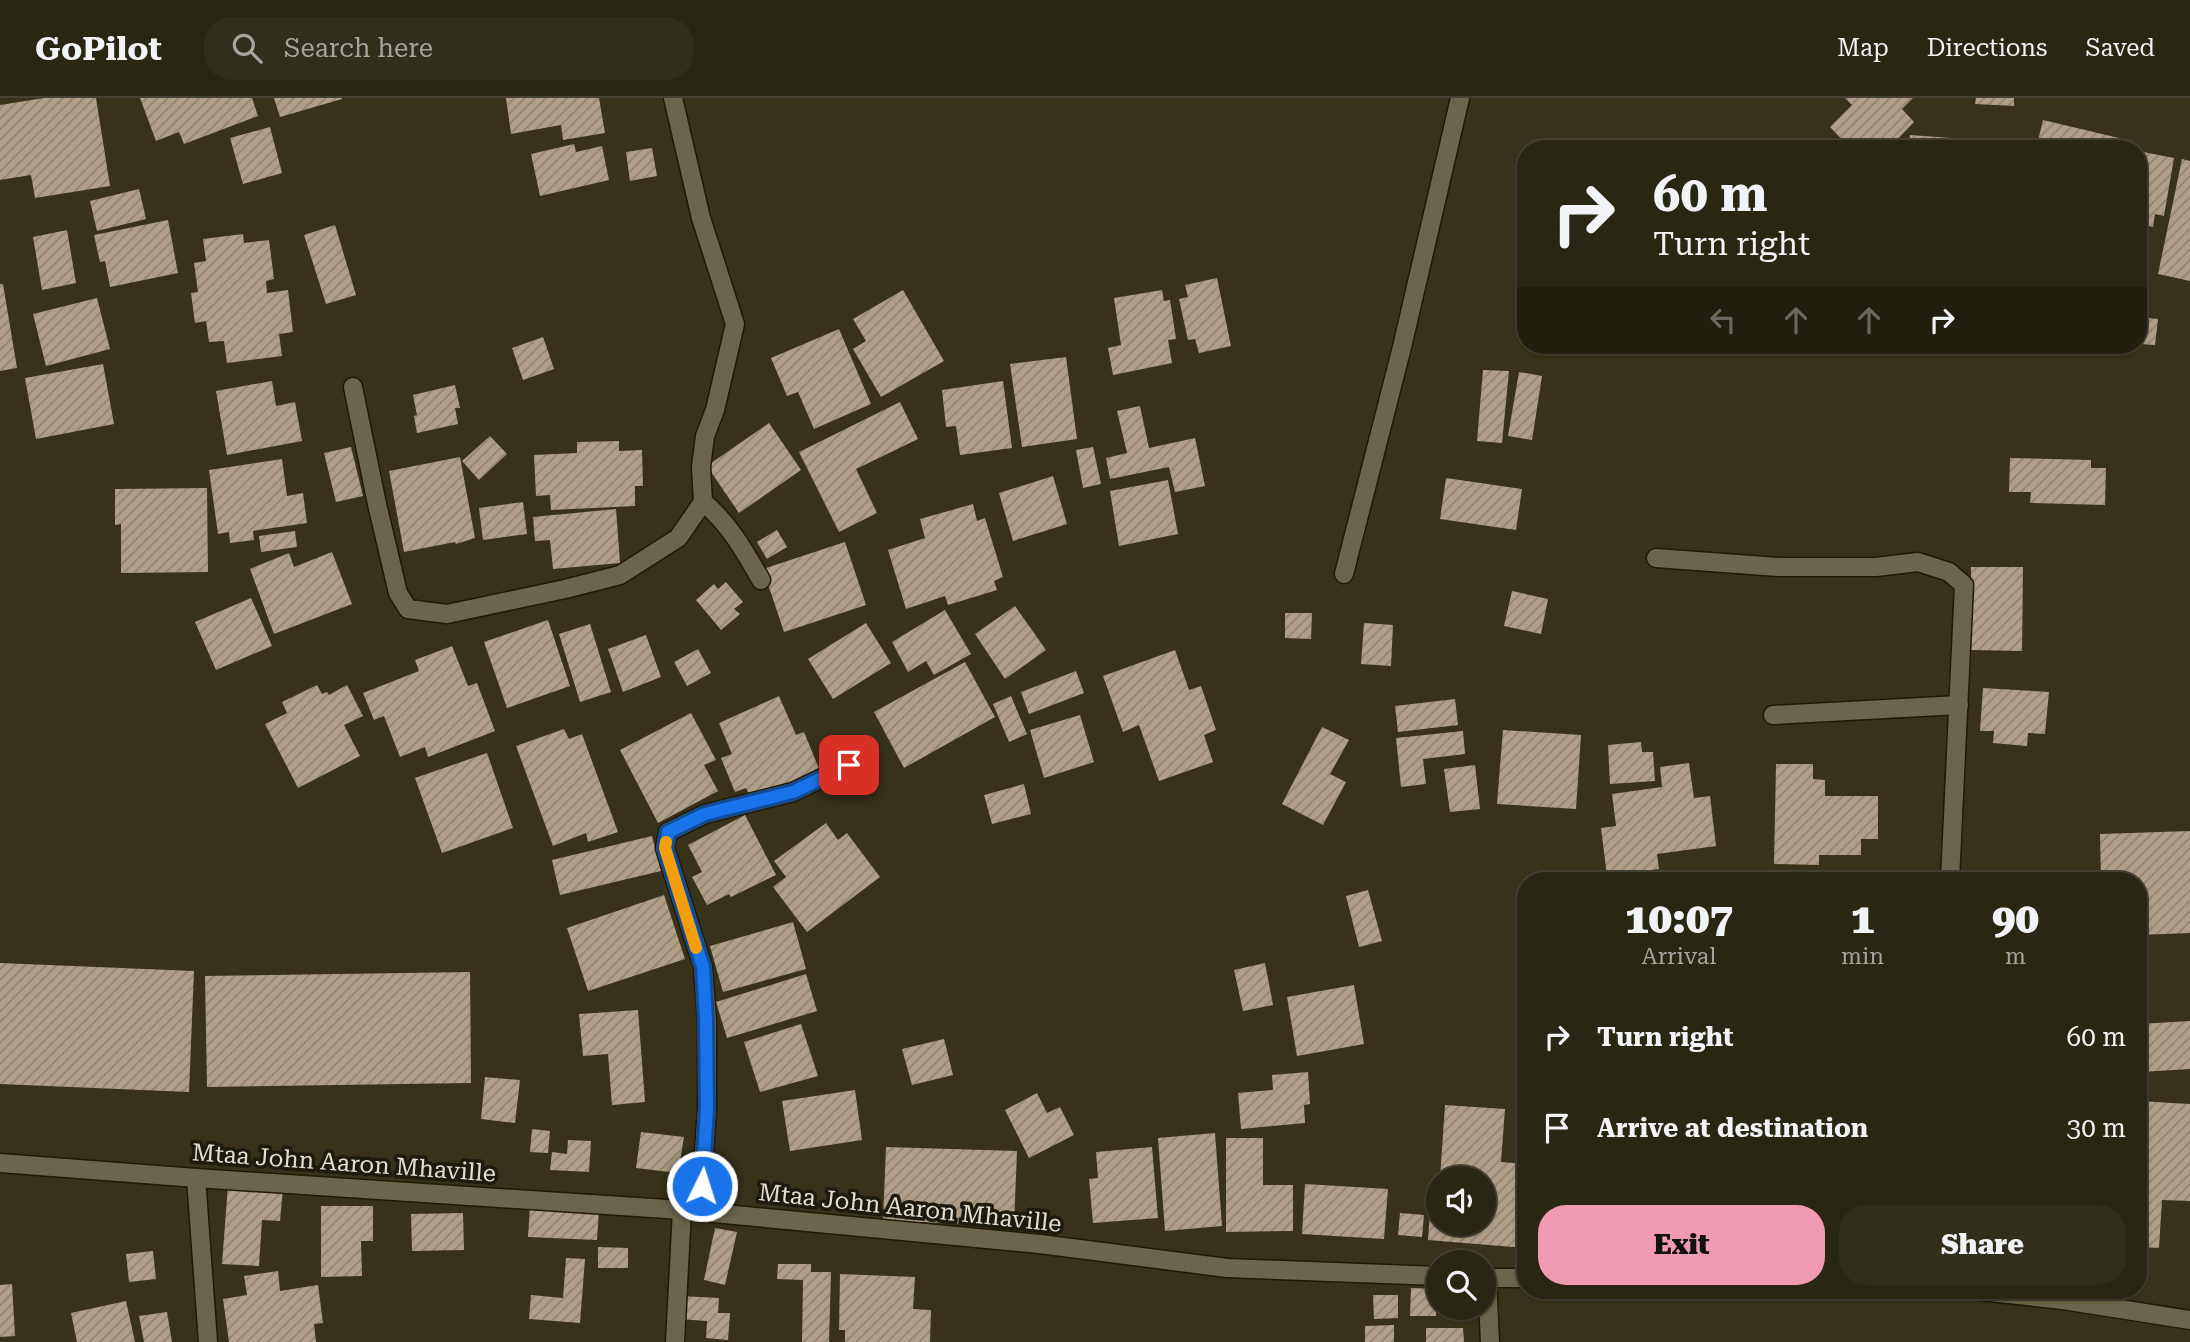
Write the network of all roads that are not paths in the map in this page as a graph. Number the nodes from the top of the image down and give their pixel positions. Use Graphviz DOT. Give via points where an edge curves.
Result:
graph roads {
  1 [pos="673,98"];
  2 [pos="1460,98"];
  3 [pos="353,387"];
  4 [pos="703,502"];
  5 [pos="1656,558"];
  6 [pos="1344,575"];
  7 [pos="761,580"];
  8 [pos="1959,705"];
  9 [pos="1773,715"];
  10 [pos="849,765"];
  11 [pos="1950,872"];
  12 [pos="0,1163"];
  13 [pos="196,1178"];
  14 [pos="682,1210"];
  15 [pos="700,1212"];
  16 [pos="1426,1276"];
  17 [pos="1496,1278"];
  18 [pos="1517,1278"];
  19 [pos="2054,1299"];
  20 [pos="1489,1320"];
  21 [pos="2190,1320"];
  22 [pos="208,1342"];
  23 [pos="674,1342"];
  24 [pos="1490,1342"];
  1 -- 4 [label="street" via="701,218 735,324 705,436"];
  2 -- 6 [label="street"];
  3 -- 4 [label="street" via="398,593 408,609 447,614 620,575 678,538"];
  4 -- 7 [label="street" via="739,542"];
  5 -- 8 [label="street" via="1778,567 1918,562 1949,572 1964,584"];
  8 -- 9 [label="street"];
  8 -- 11 [label="street"];
  10 -- 15 [label="street" via="793,792 705,814 666,836 665,848 703,967 707,1108"];
  12 -- 13 [label="street, Mtaa John Aaron Mhaville"];
  13 -- 14 [label="street, Mtaa John Aaron Mhaville"];
  13 -- 22 [label="street"];
  14 -- 15 [label="street, Mtaa John Aaron Mhaville"];
  14 -- 23 [label="street"];
  15 -- 16 [label="street, Mtaa John Aaron Mhaville" via="1040,1244 1227,1268"];
  17 -- 18 [label="street"];
  19 -- 21 [label="street"];
  20 -- 24 [label="street"];
}
